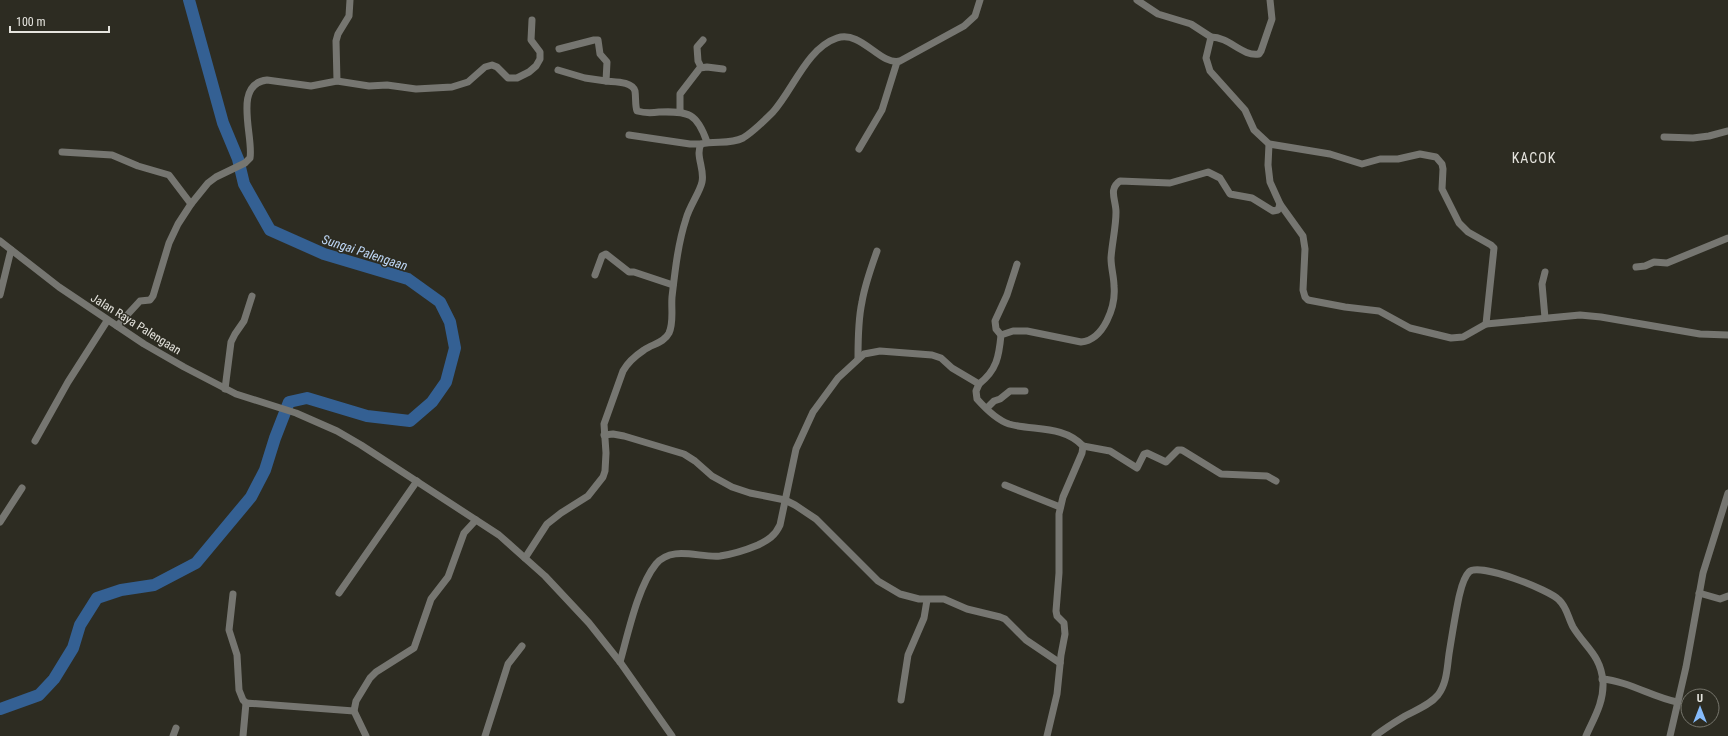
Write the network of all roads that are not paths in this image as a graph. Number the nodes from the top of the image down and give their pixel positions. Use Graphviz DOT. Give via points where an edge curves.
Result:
graph roads {
  1 [pos="350,0"];
  2 [pos="980,0"];
  3 [pos="1137,0"];
  4 [pos="1270,0"];
  5 [pos="532,20"];
  6 [pos="1211,37"];
  7 [pos="703,40"];
  8 [pos="559,50"];
  9 [pos="897,62"];
  10 [pos="701,67"];
  11 [pos="723,69"];
  12 [pos="558,70"];
  13 [pos="606,81"];
  14 [pos="337,82"];
  15 [pos="680,112"];
  16 [pos="1728,131"];
  17 [pos="630,135"];
  18 [pos="1664,137"];
  19 [pos="704,143"];
  20 [pos="1269,144"];
  21 [pos="859,149"];
  22 [pos="62,152"];
  23 [pos="191,204"];
  24 [pos="1280,204"];
  25 [pos="1728,238"];
  26 [pos="0,241"];
  27 [pos="11,250"];
  28 [pos="877,251"];
  29 [pos="1018,264"];
  30 [pos="1636,267"];
  31 [pos="1545,272"];
  32 [pos="595,275"];
  33 [pos="673,285"];
  34 [pos="0,295"];
  35 [pos="252,296"];
  36 [pos="1546,318"];
  37 [pos="107,321"];
  38 [pos="1486,324"];
  39 [pos="117,326"];
  40 [pos="1001,334"];
  41 [pos="1728,335"];
  42 [pos="858,358"];
  43 [pos="979,384"];
  44 [pos="225,389"];
  45 [pos="1025,391"];
  46 [pos="987,408"];
  47 [pos="604,435"];
  48 [pos="35,441"];
  49 [pos="1083,446"];
  50 [pos="417,481"];
  51 [pos="1276,481"];
  52 [pos="1005,486"];
  53 [pos="22,488"];
  54 [pos="1728,493"];
  55 [pos="785,500"];
  56 [pos="1060,507"];
  57 [pos="476,520"];
  58 [pos="0,522"];
  59 [pos="525,558"];
  60 [pos="339,592"];
  61 [pos="1699,592"];
  62 [pos="233,594"];
  63 [pos="1728,596"];
  64 [pos="927,600"];
  65 [pos="522,646"];
  66 [pos="620,662"];
  67 [pos="1060,663"];
  68 [pos="1602,679"];
  69 [pos="901,700"];
  70 [pos="1678,702"];
  71 [pos="246,703"];
  72 [pos="354,711"];
  73 [pos="176,728"];
  74 [pos="173,736"];
  75 [pos="243,736"];
  76 [pos="366,736"];
  77 [pos="484,736"];
  78 [pos="672,736"];
  79 [pos="1047,736"];
  80 [pos="1375,736"];
  81 [pos="1586,736"];
  82 [pos="1670,736"];
  1 -- 14 [label="street" via="349,16 336,42"];
  2 -- 9 [label="street" via="975,16 964,26"];
  3 -- 6 [label="street" via="1158,14 1191,24"];
  4 -- 6 [label="street" via="1272,19 1259,54 1247,53 1223,38"];
  5 -- 14 [label="street" via="531,40 539,50 540,57 533,69 518,78 508,78 492,65 468,82 452,87 416,89"];
  6 -- 20 [label="street" via="1206,58 1210,71 1246,110 1254,130"];
  7 -- 10 [label="street" via="697,47"];
  8 -- 13 [label="street" via="598,40 600,54 607,62"];
  9 -- 19 [label="street" via="847,37 827,42 816,52 773,112 753,130 737,140"];
  9 -- 21 [label="street" via="882,110"];
  10 -- 11 [label="street"];
  10 -- 15 [label="street" via="680,94"];
  12 -- 13 [label="street"];
  13 -- 15 [label="street" via="632,86 638,112"];
  14 -- 23 [label="street" via="311,86 266,80 253,85 246,115 251,156 245,163 216,177 203,188"];
  15 -- 19 [label="street" via="697,120 702,129"];
  16 -- 18 [label="street" via="1709,136"];
  17 -- 19 [label="street" via="690,144"];
  19 -- 33 [label="street" via="698,149 703,180 685,220"];
  20 -- 24 [label="street" via="1268,178"];
  20 -- 38 [label="street" via="1330,154 1362,164 1420,154 1436,157 1443,169 1442,189 1459,223 1468,232 1494,248"];
  22 -- 23 [label="street" via="112,155 168,175"];
  23 -- 39 [label="street" via="171,238 153,296 150,300 140,301"];
  24 -- 38 [label="street" via="1303,236 1303,290 1308,300 1379,311 1414,330 1452,338 1463,337"];
  24 -- 40 [label="street" via="1278,210 1273,211 1252,198 1234,196 1220,178 1208,172 1170,183 1120,181 1116,183 1113,191 1116,212 1111,260 1113,305 1096,336 1081,342 1027,331"];
  25 -- 30 [label="street" via="1669,262 1654,262"];
  26 -- 27 [label="street, Jalan Raya Palengaan"];
  27 -- 34 [label="street"];
  27 -- 37 [label="street, Jalan Raya Palengaan"];
  28 -- 42 [label="street" via="861,304"];
  29 -- 40 [label="street" via="995,321 996,330"];
  31 -- 36 [label="street" via="1542,284"];
  32 -- 33 [label="street" via="602,256 606,254 629,272"];
  33 -- 47 [label="street" via="671,327 668,334 662,341 644,350 627,364 606,416"];
  35 -- 44 [label="street" via="244,321 231,342"];
  36 -- 38 [label="street"];
  36 -- 41 [label="street" via="1587,316 1700,334"];
  37 -- 39 [label="street, Jalan Raya Palengaan"];
  37 -- 48 [label="street" via="68,382"];
  39 -- 44 [label="street, Jalan Raya Palengaan"];
  40 -- 43 [label="street" via="995,366 989,376"];
  42 -- 43 [label="street" via="874,351 932,355 941,358 952,368"];
  42 -- 55 [label="street" via="831,386 812,412 796,448"];
  43 -- 46 [label="street" via="976,397"];
  44 -- 50 [label="street, Jalan Raya Palengaan" via="296,413 337,431"];
  45 -- 46 [label="street" via="1010,391"];
  46 -- 49 [label="street" via="1009,424 1046,428 1074,438"];
  47 -- 55 [label="street" via="624,436 684,454 712,476 732,487"];
  47 -- 59 [label="street" via="605,470 599,483 588,496 547,524"];
  49 -- 51 [label="street" via="1110,451 1137,468 1144,454 1166,462 1180,450 1221,474 1267,476"];
  49 -- 56 [label="street" via="1081,457"];
  50 -- 57 [label="street, Jalan Raya Palengaan"];
  50 -- 60 [label="street"];
  52 -- 56 [label="street"];
  53 -- 58 [label="street"];
  54 -- 61 [label="street"];
  55 -- 64 [label="street" via="816,519 878,581 900,594 913,599"];
  55 -- 66 [label="street" via="778,530 766,541 746,550 718,556 675,554 656,564 638,599"];
  56 -- 67 [label="street" via="1056,611 1065,626"];
  57 -- 59 [label="street, Jalan Raya Palengaan" via="508,541"];
  57 -- 72 [label="street" via="464,533 448,577 432,599 414,648 370,678 356,701"];
  59 -- 66 [label="street, Jalan Raya Palengaan" via="568,600"];
  61 -- 63 [label="street" via="1722,599"];
  61 -- 70 [label="street"];
  62 -- 71 [label="street" via="229,630 237,654 239,690"];
  64 -- 67 [label="street" via="944,599 967,609 1005,619 1026,640"];
  64 -- 69 [label="street" via="924,618 908,655"];
  65 -- 77 [label="street" via="508,664"];
  66 -- 78 [label="street, Jalan Raya Palengaan"];
  67 -- 79 [label="street" via="1055,705"];
  68 -- 70 [label="street" via="1619,682"];
  68 -- 80 [label="street" via="1595,656 1576,631 1563,604 1556,597 1501,574 1471,570 1462,587 1446,675 1440,691 1427,704"];
  68 -- 81 [label="street" via="1599,708"];
  70 -- 82 [label="street"];
  71 -- 72 [label="street"];
  71 -- 75 [label="street"];
  72 -- 76 [label="street"];
  73 -- 74 [label="street"];
}
